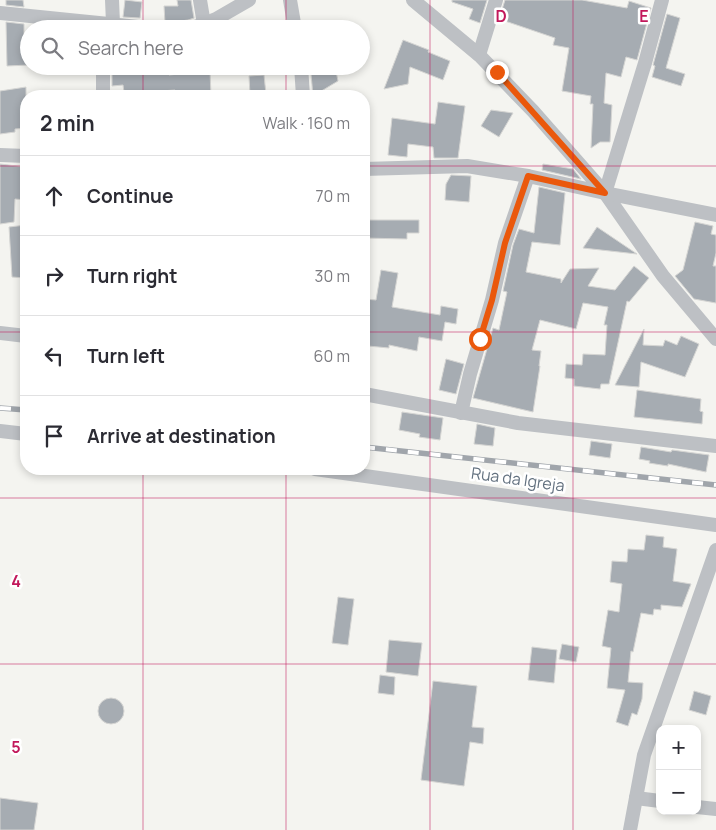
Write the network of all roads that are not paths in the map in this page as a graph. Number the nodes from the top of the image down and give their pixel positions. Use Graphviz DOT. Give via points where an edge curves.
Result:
graph roads {
  1 [pos="112,0"];
  2 [pos="200,0"];
  3 [pos="249,0"];
  4 [pos="290,0"];
  5 [pos="412,0"];
  6 [pos="496,0"];
  7 [pos="662,0"];
  8 [pos="0,13"];
  9 [pos="62,20"];
  10 [pos="107,20"];
  11 [pos="203,20"];
  12 [pos="214,20"];
  13 [pos="293,20"];
  14 [pos="479,55"];
  15 [pos="104,75"];
  16 [pos="302,75"];
  17 [pos="103,90"];
  18 [pos="303,90"];
  19 [pos="0,155"];
  20 [pos="20,156"];
  21 [pos="370,169"];
  22 [pos="528,176"];
  23 [pos="605,193"];
  24 [pos="716,215"];
  25 [pos="0,332"];
  26 [pos="20,335"];
  27 [pos="716,339"];
  28 [pos="370,395"];
  29 [pos="461,413"];
  30 [pos="0,431"];
  31 [pos="20,433"];
  32 [pos="716,446"];
  33 [pos="358,475"];
  34 [pos="710,524"];
  35 [pos="716,550"];
  36 [pos="636,798"];
  37 [pos="656,801"];
  38 [pos="701,807"];
  39 [pos="716,809"];
  40 [pos="630,830"];
  1 -- 10 [label="street"];
  2 -- 11 [label="street"];
  3 -- 12 [label="street"];
  4 -- 13 [label="street"];
  5 -- 14 [label="street"];
  6 -- 14 [label="street"];
  7 -- 23 [label="street"];
  8 -- 9 [label="street"];
  14 -- 23 [label="street"];
  15 -- 17 [label="street"];
  16 -- 18 [label="street"];
  19 -- 20 [label="street"];
  21 -- 22 [label="street" via="467,166"];
  22 -- 23 [label="street"];
  22 -- 29 [label="street" via="505,243"];
  23 -- 24 [label="street"];
  23 -- 27 [label="street" via="663,276"];
  25 -- 26 [label="street"];
  28 -- 29 [label="street"];
  29 -- 32 [label="street" via="518,423"];
  30 -- 31 [label="street"];
  33 -- 34 [label="street, Rua da Igreja"];
  35 -- 36 [label="street" via="644,755"];
  36 -- 37 [label="street"];
  36 -- 40 [label="street"];
  38 -- 39 [label="street"];
}
